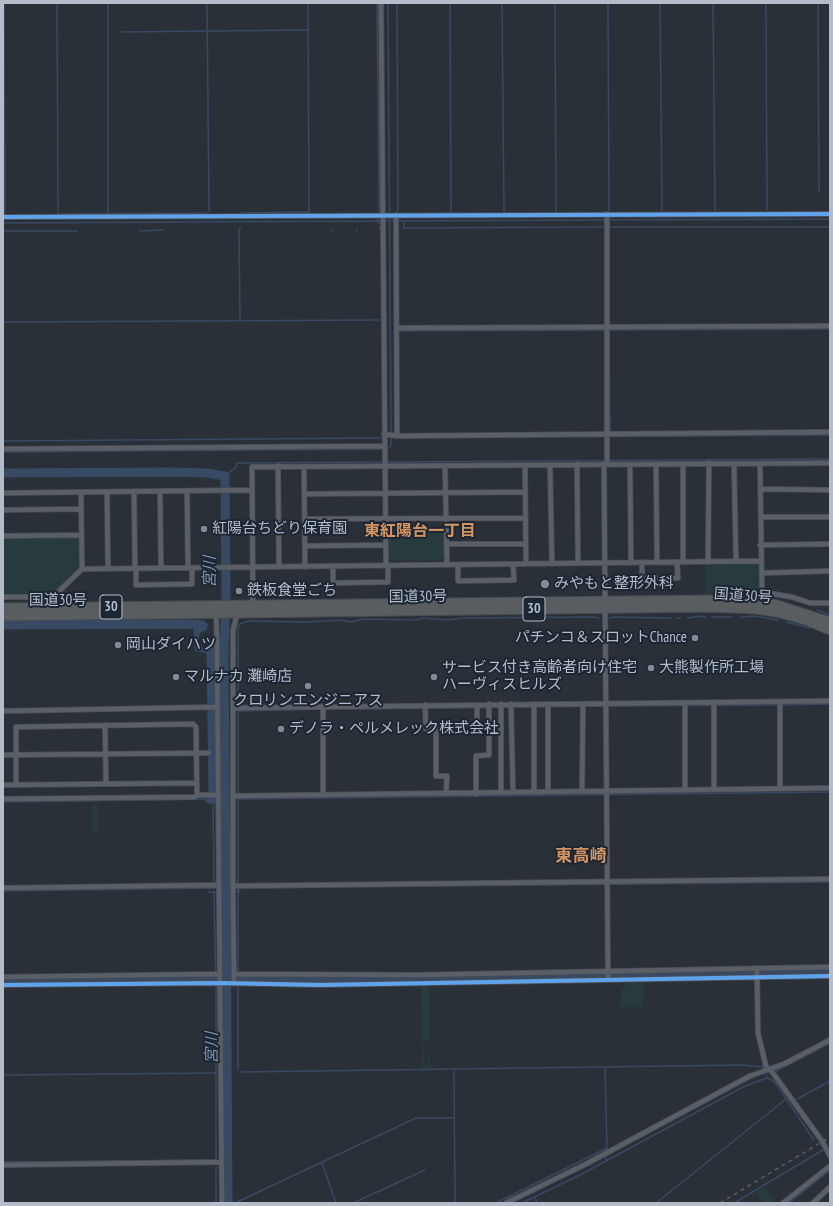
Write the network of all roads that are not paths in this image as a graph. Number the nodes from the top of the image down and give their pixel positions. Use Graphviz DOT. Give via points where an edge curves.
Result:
graph roads {
  1 [pos="381,3"];
  2 [pos="830,214"];
  3 [pos="3,217"];
  4 [pos="392,217"];
  5 [pos="607,218"];
  6 [pos="830,326"];
  7 [pos="397,328"];
  8 [pos="607,329"];
  9 [pos="830,432"];
  10 [pos="391,434"];
  11 [pos="608,436"];
  12 [pos="3,448"];
  13 [pos="383,448"];
  14 [pos="606,462"];
  15 [pos="384,463"];
  16 [pos="709,463"];
  17 [pos="830,463"];
  18 [pos="550,464"];
  19 [pos="576,464"];
  20 [pos="630,464"];
  21 [pos="656,464"];
  22 [pos="682,464"];
  23 [pos="734,464"];
  24 [pos="760,464"];
  25 [pos="524,465"];
  26 [pos="278,466"];
  27 [pos="304,466"];
  28 [pos="445,466"];
  29 [pos="760,489"];
  30 [pos="252,490"];
  31 [pos="830,490"];
  32 [pos="107,492"];
  33 [pos="134,492"];
  34 [pos="160,492"];
  35 [pos="187,492"];
  36 [pos="524,492"];
  37 [pos="81,493"];
  38 [pos="445,493"];
  39 [pos="3,494"];
  40 [pos="304,494"];
  41 [pos="385,494"];
  42 [pos="81,509"];
  43 [pos="3,510"];
  44 [pos="761,517"];
  45 [pos="830,517"];
  46 [pos="446,518"];
  47 [pos="525,518"];
  48 [pos="305,519"];
  49 [pos="385,520"];
  50 [pos="81,535"];
  51 [pos="3,536"];
  52 [pos="446,544"];
  53 [pos="526,544"];
  54 [pos="830,544"];
  55 [pos="385,545"];
  56 [pos="760,545"];
  57 [pos="305,546"];
  58 [pos="736,561"];
  59 [pos="760,561"];
  60 [pos="642,562"];
  61 [pos="657,562"];
  62 [pos="677,562"];
  63 [pos="683,562"];
  64 [pos="708,562"];
  65 [pos="631,563"];
  66 [pos="513,564"];
  67 [pos="526,564"];
  68 [pos="552,564"];
  69 [pos="578,564"];
  70 [pos="605,564"];
  71 [pos="447,565"];
  72 [pos="458,565"];
  73 [pos="305,566"];
  74 [pos="333,566"];
  75 [pos="387,566"];
  76 [pos="252,567"];
  77 [pos="279,567"];
  78 [pos="162,568"];
  79 [pos="190,568"];
  80 [pos="82,569"];
  81 [pos="108,569"];
  82 [pos="135,569"];
  83 [pos="830,571"];
  84 [pos="762,573"];
  85 [pos="3,598"];
  86 [pos="830,603"];
  87 [pos="606,605"];
  88 [pos="3,608"];
  89 [pos="236,609"];
  90 [pos="253,609"];
  91 [pos="217,610"];
  92 [pos="3,616"];
  93 [pos="830,622"];
  94 [pos="830,630"];
  95 [pos="830,701"];
  96 [pos="780,702"];
  97 [pos="606,703"];
  98 [pos="714,704"];
  99 [pos="685,705"];
  100 [pos="489,706"];
  101 [pos="501,706"];
  102 [pos="511,706"];
  103 [pos="534,706"];
  104 [pos="548,706"];
  105 [pos="583,706"];
  106 [pos="425,707"];
  107 [pos="477,707"];
  108 [pos="214,708"];
  109 [pos="237,708"];
  110 [pos="323,708"];
  111 [pos="3,710"];
  112 [pos="105,725"];
  113 [pos="476,732"];
  114 [pos="209,752"];
  115 [pos="196,753"];
  116 [pos="105,754"];
  117 [pos="3,755"];
  118 [pos="16,755"];
  119 [pos="106,783"];
  120 [pos="197,783"];
  121 [pos="16,784"];
  122 [pos="3,785"];
  123 [pos="830,788"];
  124 [pos="780,789"];
  125 [pos="685,790"];
  126 [pos="714,790"];
  127 [pos="501,792"];
  128 [pos="513,792"];
  129 [pos="534,792"];
  130 [pos="548,792"];
  131 [pos="582,792"];
  132 [pos="446,794"];
  133 [pos="476,794"];
  134 [pos="607,794"];
  135 [pos="198,795"];
  136 [pos="214,795"];
  137 [pos="324,795"];
  138 [pos="236,796"];
  139 [pos="3,799"];
  140 [pos="830,879"];
  141 [pos="608,884"];
  142 [pos="216,885"];
  143 [pos="3,888"];
  144 [pos="235,888"];
  145 [pos="830,967"];
  146 [pos="757,969"];
  147 [pos="608,976"];
  148 [pos="830,976"];
  149 [pos="757,977"];
  150 [pos="3,978"];
  151 [pos="234,978"];
  152 [pos="217,979"];
  153 [pos="3,985"];
  154 [pos="830,1040"];
  155 [pos="768,1070"];
  156 [pos="830,1156"];
  157 [pos="221,1162"];
  158 [pos="3,1165"];
  159 [pos="830,1166"];
  160 [pos="830,1188"];
  161 [pos="222,1203"];
  162 [pos="506,1203"];
  163 [pos="783,1203"];
  164 [pos="813,1203"];
  1 -- 4 [label="street"];
  2 -- 5 [label="street"];
  3 -- 4 [label="street"];
  4 -- 5 [label="street"];
  4 -- 7 [label="street"];
  4 -- 10 [label="street"];
  5 -- 8 [label="street"];
  6 -- 8 [label="street"];
  7 -- 8 [label="street"];
  7 -- 10 [label="street"];
  8 -- 11 [label="street"];
  9 -- 11 [label="street"];
  10 -- 11 [label="street"];
  10 -- 13 [label="street"];
  11 -- 14 [label="street"];
  12 -- 13 [label="street"];
  13 -- 15 [label="street"];
  14 -- 19 [label="street"];
  14 -- 20 [label="street"];
  14 -- 70 [label="street"];
  15 -- 27 [label="street"];
  15 -- 28 [label="street"];
  15 -- 41 [label="street"];
  16 -- 22 [label="street"];
  16 -- 23 [label="street"];
  16 -- 64 [label="street"];
  17 -- 24 [label="street"];
  18 -- 19 [label="street"];
  18 -- 25 [label="street"];
  18 -- 68 [label="street"];
  19 -- 69 [label="street"];
  20 -- 21 [label="street"];
  20 -- 65 [label="street"];
  21 -- 22 [label="street"];
  21 -- 61 [label="street"];
  22 -- 63 [label="street"];
  23 -- 24 [label="street"];
  23 -- 58 [label="street"];
  24 -- 29 [label="street"];
  25 -- 28 [label="street"];
  25 -- 36 [label="street"];
  26 -- 27 [label="street"];
  26 -- 30 [label="street" via="252,467"];
  26 -- 77 [label="street"];
  27 -- 40 [label="street"];
  28 -- 38 [label="street"];
  29 -- 31 [label="street"];
  29 -- 44 [label="street"];
  30 -- 35 [label="street"];
  30 -- 76 [label="street"];
  32 -- 33 [label="street"];
  32 -- 37 [label="street"];
  32 -- 81 [label="street"];
  33 -- 34 [label="street"];
  33 -- 82 [label="street"];
  34 -- 35 [label="street"];
  34 -- 78 [label="street"];
  35 -- 79 [label="street"];
  36 -- 38 [label="street"];
  36 -- 47 [label="street"];
  37 -- 39 [label="street"];
  37 -- 42 [label="street"];
  38 -- 41 [label="street"];
  38 -- 46 [label="street"];
  40 -- 41 [label="street"];
  40 -- 48 [label="street"];
  41 -- 49 [label="street"];
  42 -- 43 [label="street"];
  42 -- 50 [label="street"];
  44 -- 45 [label="street"];
  44 -- 56 [label="street"];
  46 -- 47 [label="street"];
  46 -- 49 [label="street"];
  46 -- 52 [label="street"];
  47 -- 53 [label="street"];
  48 -- 49 [label="street"];
  48 -- 57 [label="street"];
  49 -- 55 [label="street"];
  50 -- 51 [label="street"];
  50 -- 80 [label="street"];
  52 -- 53 [label="street"];
  52 -- 71 [label="street"];
  53 -- 67 [label="street"];
  54 -- 56 [label="street"];
  55 -- 57 [label="street"];
  55 -- 75 [label="street"];
  56 -- 59 [label="street"];
  57 -- 73 [label="street"];
  58 -- 59 [label="street"];
  58 -- 64 [label="street"];
  59 -- 84 [label="street"];
  60 -- 61 [label="street"];
  60 -- 62 [label="street" via="642,578 678,578"];
  60 -- 65 [label="street"];
  61 -- 62 [label="street"];
  62 -- 63 [label="street"];
  63 -- 64 [label="street"];
  65 -- 70 [label="street"];
  66 -- 67 [label="street"];
  66 -- 72 [label="street"];
  66 -- 72 [label="street" via="514,580 482,581 458,581"];
  67 -- 68 [label="street"];
  68 -- 69 [label="street"];
  69 -- 70 [label="street"];
  70 -- 87 [label="street"];
  71 -- 72 [label="street"];
  71 -- 75 [label="street"];
  73 -- 74 [label="street"];
  73 -- 77 [label="street"];
  74 -- 75 [label="street"];
  74 -- 75 [label="street" via="334,582 388,582"];
  76 -- 77 [label="street"];
  76 -- 79 [label="street"];
  76 -- 90 [label="street"];
  78 -- 79 [label="street"];
  78 -- 82 [label="street"];
  79 -- 82 [label="street" via="192,584 136,584"];
  80 -- 81 [label="street"];
  80 -- 85 [label="street" via="54,597"];
  81 -- 82 [label="street"];
  83 -- 84 [label="street"];
  84 -- 86 [label="street" via="762,592 810,603"];
  87 -- 90 [label="highway, 国道30号 / 30"];
  87 -- 93 [label="highway, 国道30号 / 30" via="712,600 758,602 793,609"];
  87 -- 94 [label="highway, 国道30号 / 30" via="756,609 806,620"];
  87 -- 97 [label="street"];
  88 -- 91 [label="highway, 国道30号 / 30"];
  89 -- 90 [label="highway, 国道30号 / 30"];
  89 -- 91 [label="highway, 国道30号 / 30"];
  89 -- 109 [label="street" via="234,652"];
  91 -- 92 [label="highway, 国道30号 / 30"];
  91 -- 108 [label="street"];
  95 -- 96 [label="street"];
  96 -- 98 [label="street"];
  96 -- 124 [label="street"];
  97 -- 99 [label="street"];
  97 -- 105 [label="street"];
  97 -- 134 [label="street"];
  98 -- 99 [label="street"];
  98 -- 126 [label="street"];
  99 -- 125 [label="street"];
  100 -- 101 [label="street"];
  100 -- 107 [label="street"];
  100 -- 133 [label="street" via="489,755 476,756"];
  101 -- 102 [label="street"];
  101 -- 127 [label="street"];
  102 -- 103 [label="street"];
  102 -- 128 [label="street"];
  103 -- 104 [label="street"];
  103 -- 129 [label="street"];
  104 -- 105 [label="street"];
  104 -- 130 [label="street"];
  105 -- 131 [label="street"];
  106 -- 107 [label="street"];
  106 -- 110 [label="street"];
  106 -- 132 [label="street" via="426,729 436,729 436,776 447,776"];
  107 -- 113 [label="street"];
  108 -- 111 [label="street"];
  108 -- 136 [label="street"];
  109 -- 110 [label="street"];
  109 -- 138 [label="street"];
  110 -- 137 [label="street"];
  112 -- 115 [label="street" via="193,724 196,727"];
  112 -- 116 [label="street"];
  112 -- 118 [label="street" via="16,727"];
  114 -- 115 [label="street"];
  115 -- 116 [label="street"];
  115 -- 120 [label="street"];
  116 -- 118 [label="street"];
  116 -- 119 [label="street"];
  117 -- 118 [label="street"];
  118 -- 121 [label="street"];
  119 -- 120 [label="street"];
  119 -- 121 [label="street"];
  120 -- 135 [label="street"];
  121 -- 122 [label="street"];
  123 -- 124 [label="street"];
  124 -- 126 [label="street"];
  125 -- 126 [label="street"];
  125 -- 134 [label="street"];
  127 -- 128 [label="street"];
  127 -- 133 [label="street"];
  128 -- 129 [label="street"];
  129 -- 130 [label="street"];
  130 -- 131 [label="street"];
  131 -- 134 [label="street"];
  132 -- 133 [label="street"];
  132 -- 137 [label="street"];
  134 -- 141 [label="street"];
  135 -- 136 [label="street"];
  135 -- 139 [label="street"];
  136 -- 142 [label="street"];
  137 -- 138 [label="street"];
  138 -- 144 [label="street"];
  140 -- 141 [label="street"];
  141 -- 144 [label="street"];
  141 -- 147 [label="street"];
  142 -- 143 [label="street"];
  142 -- 152 [label="street" via="219,892"];
  144 -- 151 [label="street"];
  145 -- 146 [label="street"];
  146 -- 147 [label="street"];
  146 -- 149 [label="street"];
  147 -- 149 [label="street"];
  147 -- 151 [label="street" via="415,975"];
  147 -- 151 [label="street" via="320,985"];
  148 -- 149 [label="street"];
  149 -- 155 [label="street" via="758,1033"];
  150 -- 152 [label="street"];
  151 -- 152 [label="street"];
  152 -- 153 [label="street"];
  152 -- 157 [label="street"];
  154 -- 155 [label="street"];
  155 -- 156 [label="street" via="822,1141"];
  155 -- 162 [label="street" via="750,1076 586,1164"];
  157 -- 158 [label="street"];
  157 -- 161 [label="street"];
  159 -- 163 [label="street"];
  160 -- 164 [label="street"];
}
